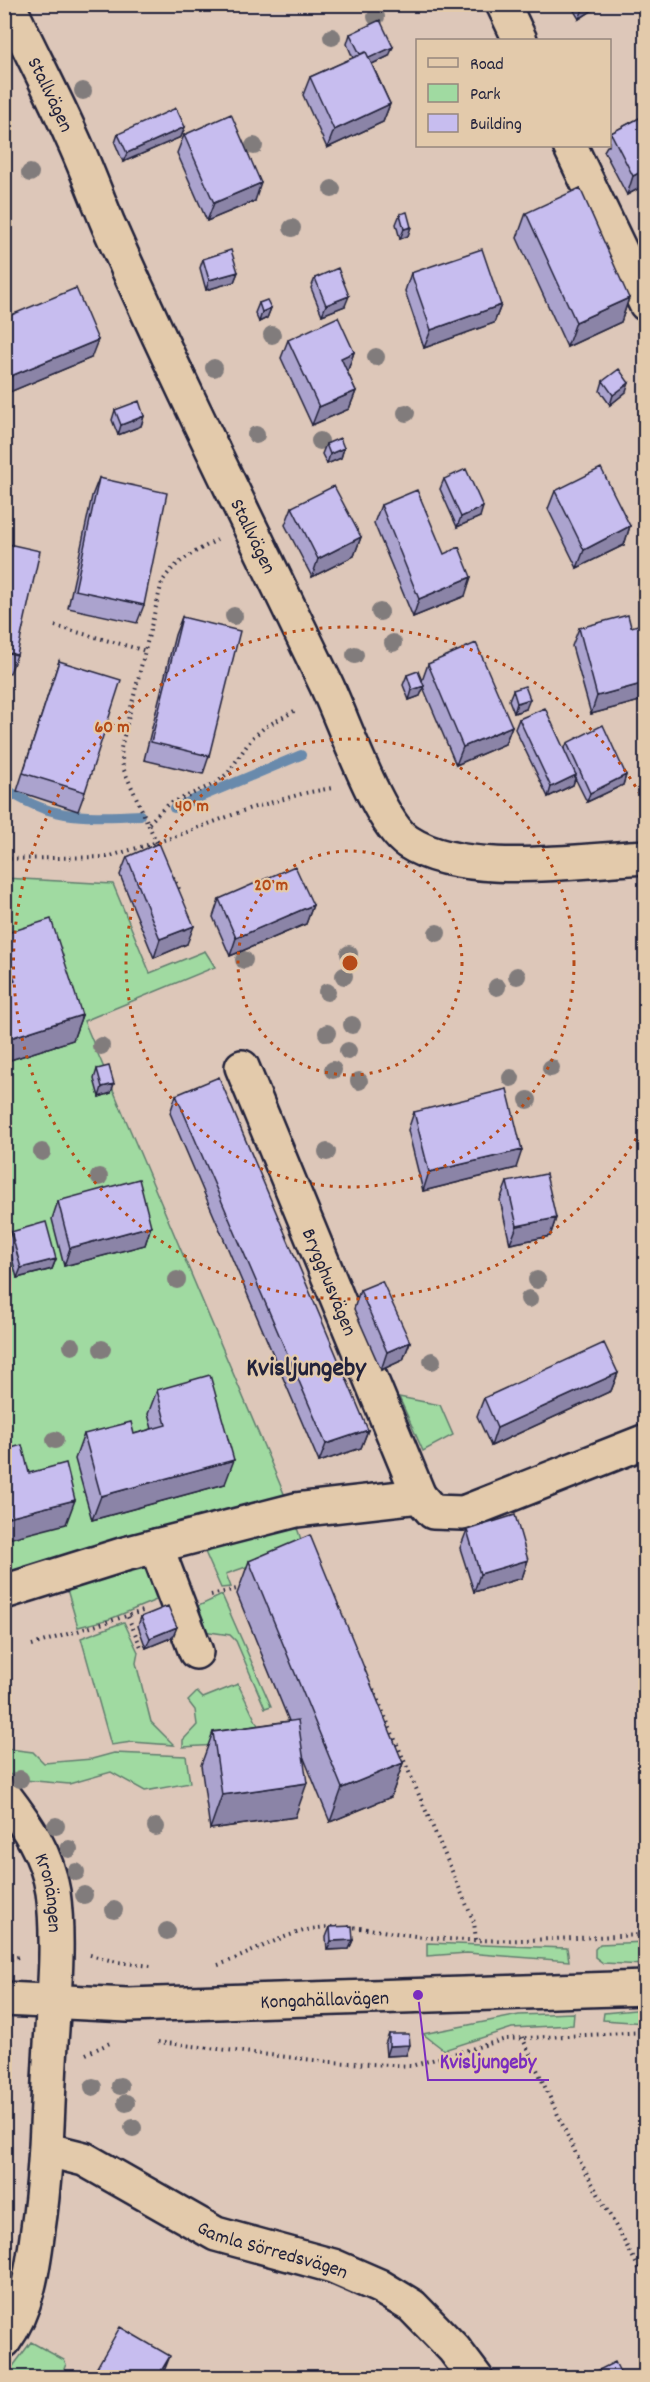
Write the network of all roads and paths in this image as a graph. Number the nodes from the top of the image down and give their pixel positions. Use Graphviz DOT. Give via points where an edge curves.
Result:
graph roads {
  1 [pos="8,4"];
  2 [pos="503,4"];
  3 [pos="520,39"];
  4 [pos="570,147"];
  5 [pos="645,304"];
  6 [pos="249,523"];
  7 [pos="55,626"];
  8 [pos="146,651"];
  9 [pos="332,695"];
  10 [pos="369,782"];
  11 [pos="149,823"];
  12 [pos="155,841"];
  13 [pos="160,851"];
  14 [pos="645,857"];
  15 [pos="4,859"];
  16 [pos="171,872"];
  17 [pos="181,893"];
  18 [pos="242,1067"];
  19 [pos="645,1441"];
  20 [pos="419,1496"];
  21 [pos="156,1546"];
  22 [pos="252,1584"];
  23 [pos="4,1592"];
  24 [pos="177,1603"];
  25 [pos="128,1617"];
  26 [pos="32,1646"];
  27 [pos="142,1649"];
  28 [pos="196,1652"];
  29 [pos="372,1687"];
  30 [pos="4,1795"];
  31 [pos="645,1935"];
  32 [pos="476,1940"];
  33 [pos="55,1952"];
  34 [pos="208,1965"];
  35 [pos="156,1966"];
  36 [pos="645,1988"];
  37 [pos="4,1999"];
  38 [pos="55,2001"];
  39 [pos="645,2032"];
  40 [pos="522,2037"];
  41 [pos="119,2042"];
  42 [pos="152,2042"];
  43 [pos="84,2057"];
  44 [pos="48,2151"];
  45 [pos="645,2281"];
  46 [pos="4,2342"];
  47 [pos="476,2378"];
  1 -- 6 [label="street, Stallvägen"];
  2 -- 3 [label="street"];
  4 -- 5 [label="street"];
  6 -- 8 [label="path" via="171,568 162,582"];
  6 -- 9 [label="street, Stallvägen"];
  7 -- 8 [label="path"];
  8 -- 11 [label="path" via="121,748 123,768"];
  9 -- 10 [label="street, Stallvägen"];
  9 -- 11 [label="path" via="286,714 265,728 252,738 228,773 216,783 167,805"];
  10 -- 12 [label="path" via="305,793"];
  10 -- 14 [label="street, Stallvägen" via="386,820 404,840 449,859 475,863"];
  11 -- 12 [label="path"];
  12 -- 13 [label="path"];
  12 -- 15 [label="path" via="107,857"];
  16 -- 17 [label="path"];
  18 -- 20 [label="street, Brygghusvägen"];
  19 -- 20 [label="street" via="463,1513 433,1512"];
  20 -- 21 [label="street" via="296,1510"];
  21 -- 23 [label="street"];
  21 -- 24 [label="street"];
  22 -- 24 [label="path"];
  24 -- 25 [label="path"];
  24 -- 28 [label="street"];
  25 -- 26 [label="path"];
  25 -- 27 [label="path"];
  29 -- 32 [label="path" via="474,1922"];
  30 -- 33 [label="street, Kronängen" via="44,1854 53,1892"];
  31 -- 32 [label="path"];
  32 -- 34 [label="path" via="319,1926"];
  33 -- 35 [label="path" via="79,1951 117,1962"];
  33 -- 38 [label="street, Kronängen"];
  36 -- 38 [label="street, Kongahällavägen" via="128,2005"];
  37 -- 38 [label="street, Kongahällavägen"];
  38 -- 44 [label="street"];
  39 -- 40 [label="path"];
  40 -- 42 [label="path" via="411,2066 330,2062"];
  40 -- 45 [label="path" via="576,2154"];
  41 -- 43 [label="path" via="108,2042"];
  44 -- 46 [label="street" via="33,2272 21,2311"];
  44 -- 47 [label="street, Gamla Sörredsvägen" via="84,2159 216,2234 333,2266 379,2286 412,2306"];
}
